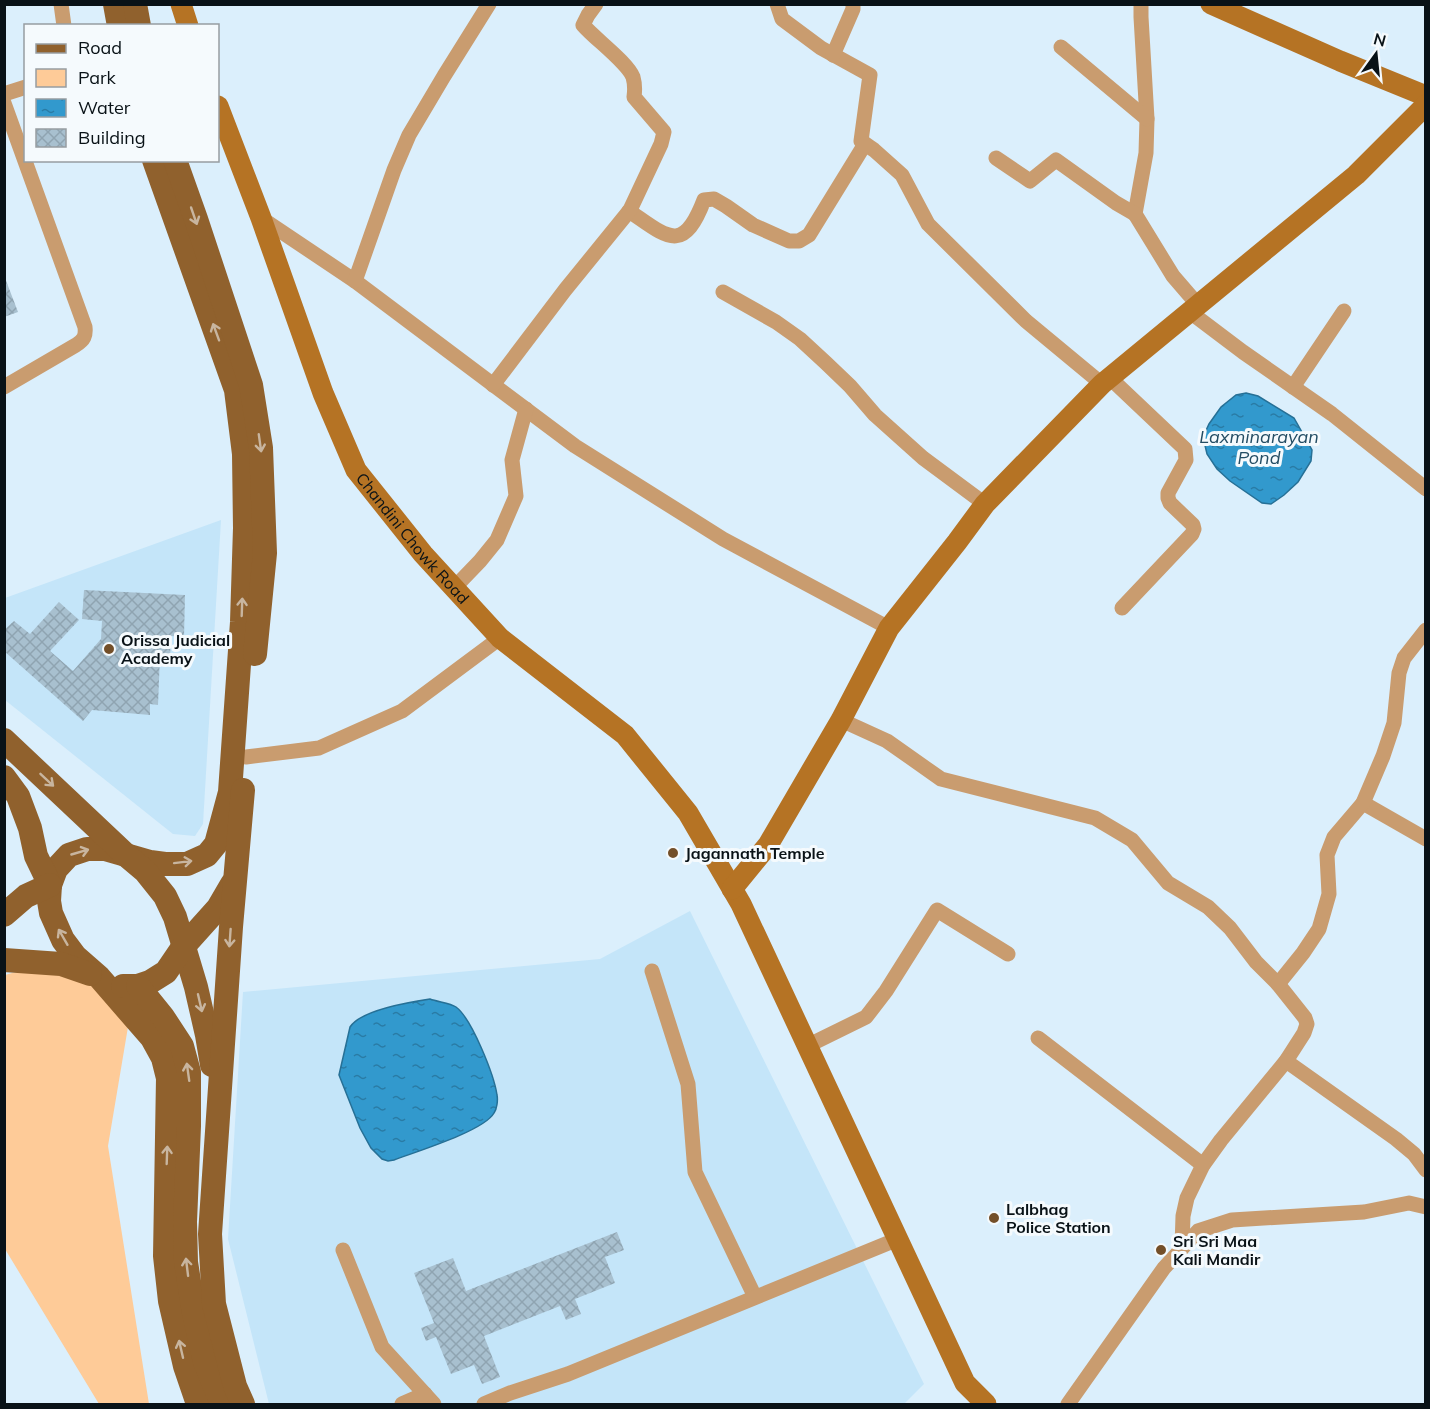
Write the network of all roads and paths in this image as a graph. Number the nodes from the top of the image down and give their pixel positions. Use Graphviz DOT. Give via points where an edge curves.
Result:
graph roads {
  1 [pos="61,4"];
  2 [pos="115,4"];
  3 [pos="135,4"];
  4 [pos="181,4"];
  5 [pos="489,4"];
  6 [pos="596,4"];
  7 [pos="777,4"];
  8 [pos="853,4"];
  9 [pos="1141,4"];
  10 [pos="1210,4"];
  11 [pos="64,24"];
  12 [pos="119,24"];
  13 [pos="139,24"];
  14 [pos="187,24"];
  15 [pos="1061,46"];
  16 [pos="833,55"];
  17 [pos="24,88"];
  18 [pos="4,94"];
  19 [pos="1425,96"];
  20 [pos="4,103"];
  21 [pos="1425,105"];
  22 [pos="219,109"];
  23 [pos="1147,119"];
  24 [pos="865,144"];
  25 [pos="24,158"];
  26 [pos="996,158"];
  27 [pos="25,162"];
  28 [pos="155,162"];
  29 [pos="176,162"];
  30 [pos="629,211"];
  31 [pos="1135,214"];
  32 [pos="261,218"];
  33 [pos="355,281"];
  34 [pos="723,292"];
  35 [pos="1194,308"];
  36 [pos="1344,311"];
  37 [pos="1106,381"];
  38 [pos="493,385"];
  39 [pos="4,387"];
  40 [pos="1293,387"];
  41 [pos="526,409"];
  42 [pos="1425,489"];
  43 [pos="985,504"];
  44 [pos="454,588"];
  45 [pos="1122,608"];
  46 [pos="889,628"];
  47 [pos="1425,630"];
  48 [pos="500,638"];
  49 [pos="841,720"];
  50 [pos="4,740"];
  51 [pos="246,757"];
  52 [pos="4,777"];
  53 [pos="1363,802"];
  54 [pos="1425,839"];
  55 [pos="126,855"];
  56 [pos="235,879"];
  57 [pos="50,885"];
  58 [pos="732,889"];
  59 [pos="4,915"];
  60 [pos="183,947"];
  61 [pos="1008,954"];
  62 [pos="4,960"];
  63 [pos="652,971"];
  64 [pos="99,977"];
  65 [pos="1278,984"];
  66 [pos="138,986"];
  67 [pos="1038,1038"];
  68 [pos="807,1046"];
  69 [pos="1286,1061"];
  70 [pos="218,1106"];
  71 [pos="1203,1165"];
  72 [pos="1425,1170"];
  73 [pos="1425,1207"];
  74 [pos="898,1239"];
  75 [pos="1182,1247"];
  76 [pos="343,1250"];
  77 [pos="755,1297"];
  78 [pos="429,1399"];
  79 [pos="198,1404"];
  80 [pos="222,1404"];
  81 [pos="243,1404"];
  82 [pos="402,1404"];
  83 [pos="484,1404"];
  84 [pos="986,1404"];
  85 [pos="1068,1404"];
  1 -- 11 [label="street"];
  2 -- 12 [label="main road"];
  3 -- 13 [label="main road"];
  4 -- 14 [label="main road"];
  5 -- 33 [label="street" via="409,135"];
  6 -- 30 [label="street" via="583,25 633,76 634,97 664,132"];
  7 -- 16 [label="street" via="782,19"];
  8 -- 16 [label="street"];
  9 -- 23 [label="street"];
  10 -- 19 [label="main road"];
  15 -- 23 [label="street"];
  16 -- 24 [label="street" via="870,75 861,141"];
  17 -- 18 [label="street"];
  20 -- 25 [label="street"];
  21 -- 35 [label="main road" via="1356,175"];
  22 -- 32 [label="main road, Chandini Chowk Road"];
  23 -- 31 [label="street" via="1146,153"];
  24 -- 30 [label="street" via="809,235 799,241 789,241 753,225 714,199 704,200 698,217 686,232 675,237"];
  24 -- 37 [label="street" via="902,175 928,224 1026,321"];
  26 -- 31 [label="street" via="1030,181 1056,160"];
  27 -- 39 [label="street" via="86,334 83,341"];
  55 -- 28 [label="main road, one-way" via="150,862 187,864 207,855 216,844 230,792 246,528 244,454 236,390"];
  29 -- 51 [label="main road, one-way" via="251,385 261,447 265,553"];
  30 -- 38 [label="street"];
  31 -- 35 [label="street"];
  32 -- 33 [label="street"];
  32 -- 44 [label="main road, Chandini Chowk Road" via="323,393 356,470"];
  33 -- 38 [label="street"];
  34 -- 43 [label="street" via="800,339 922,458"];
  35 -- 37 [label="main road"];
  35 -- 40 [label="street" via="1243,352"];
  36 -- 40 [label="street"];
  37 -- 43 [label="main road"];
  37 -- 45 [label="street" via="1185,449 1186,460 1168,498 1194,529"];
  38 -- 41 [label="street"];
  40 -- 42 [label="street"];
  41 -- 44 [label="street" via="512,460 516,496 497,540"];
  41 -- 46 [label="street" via="575,446 723,539"];
  43 -- 46 [label="main road"];
  44 -- 48 [label="main road, Chandini Chowk Road"];
  46 -- 49 [label="main road"];
  47 -- 53 [label="street" via="1404,658 1394,723"];
  48 -- 51 [label="street" via="402,711 319,748"];
  48 -- 58 [label="main road, Chandini Chowk Road" via="625,735 688,813"];
  49 -- 58 [label="main road" via="768,845"];
  49 -- 65 [label="street" via="887,741 941,778 1095,818 1132,840 1168,882 1208,907 1230,928"];
  50 -- 55 [label="main road, one-way"];
  51 -- 56 [label="main road"];
  52 -- 57 [label="main road" via="18,796 36,856"];
  53 -- 54 [label="street"];
  53 -- 65 [label="street" via="1334,837 1327,855 1329,894 1319,929"];
  57 -- 55 [label="main road, one-way" via="56,869 69,855 87,849"];
  55 -- 60 [label="main road" via="165,896"];
  56 -- 60 [label="main road" via="218,908"];
  56 -- 70 [label="main road, one-way"];
  57 -- 59 [label="main road" via="26,896"];
  64 -- 57 [label="main road, one-way" via="63,940 51,913"];
  58 -- 68 [label="main road, Chandini Chowk Road"];
  60 -- 66 [label="main road" via="166,972"];
  60 -- 70 [label="main road, one-way" via="207,1035"];
  61 -- 68 [label="street" via="937,910 866,1017"];
  62 -- 64 [label="main road" via="61,964"];
  63 -- 77 [label="street" via="688,1084 695,1172"];
  64 -- 66 [label="main road" via="120,986"];
  79 -- 64 [label="main road, one-way" via="170,1301 165,1256 168,1078 152,1038"];
  65 -- 69 [label="street" via="1307,1024"];
  80 -- 66 [label="main road, one-way" via="205,1362 186,1262 189,1072 182,1046"];
  67 -- 71 [label="street"];
  68 -- 74 [label="main road, Chandini Chowk Road"];
  69 -- 71 [label="street"];
  69 -- 72 [label="street" via="1396,1139"];
  70 -- 81 [label="main road" via="210,1234 214,1304"];
  71 -- 75 [label="street" via="1187,1198"];
  73 -- 75 [label="street" via="1409,1203 1364,1212 1232,1220 1198,1231"];
  74 -- 77 [label="street"];
  74 -- 84 [label="main road, Chandini Chowk Road" via="965,1383"];
  75 -- 85 [label="street"];
  76 -- 78 [label="street" via="382,1347"];
  77 -- 83 [label="street"];
  78 -- 82 [label="street"];
}
